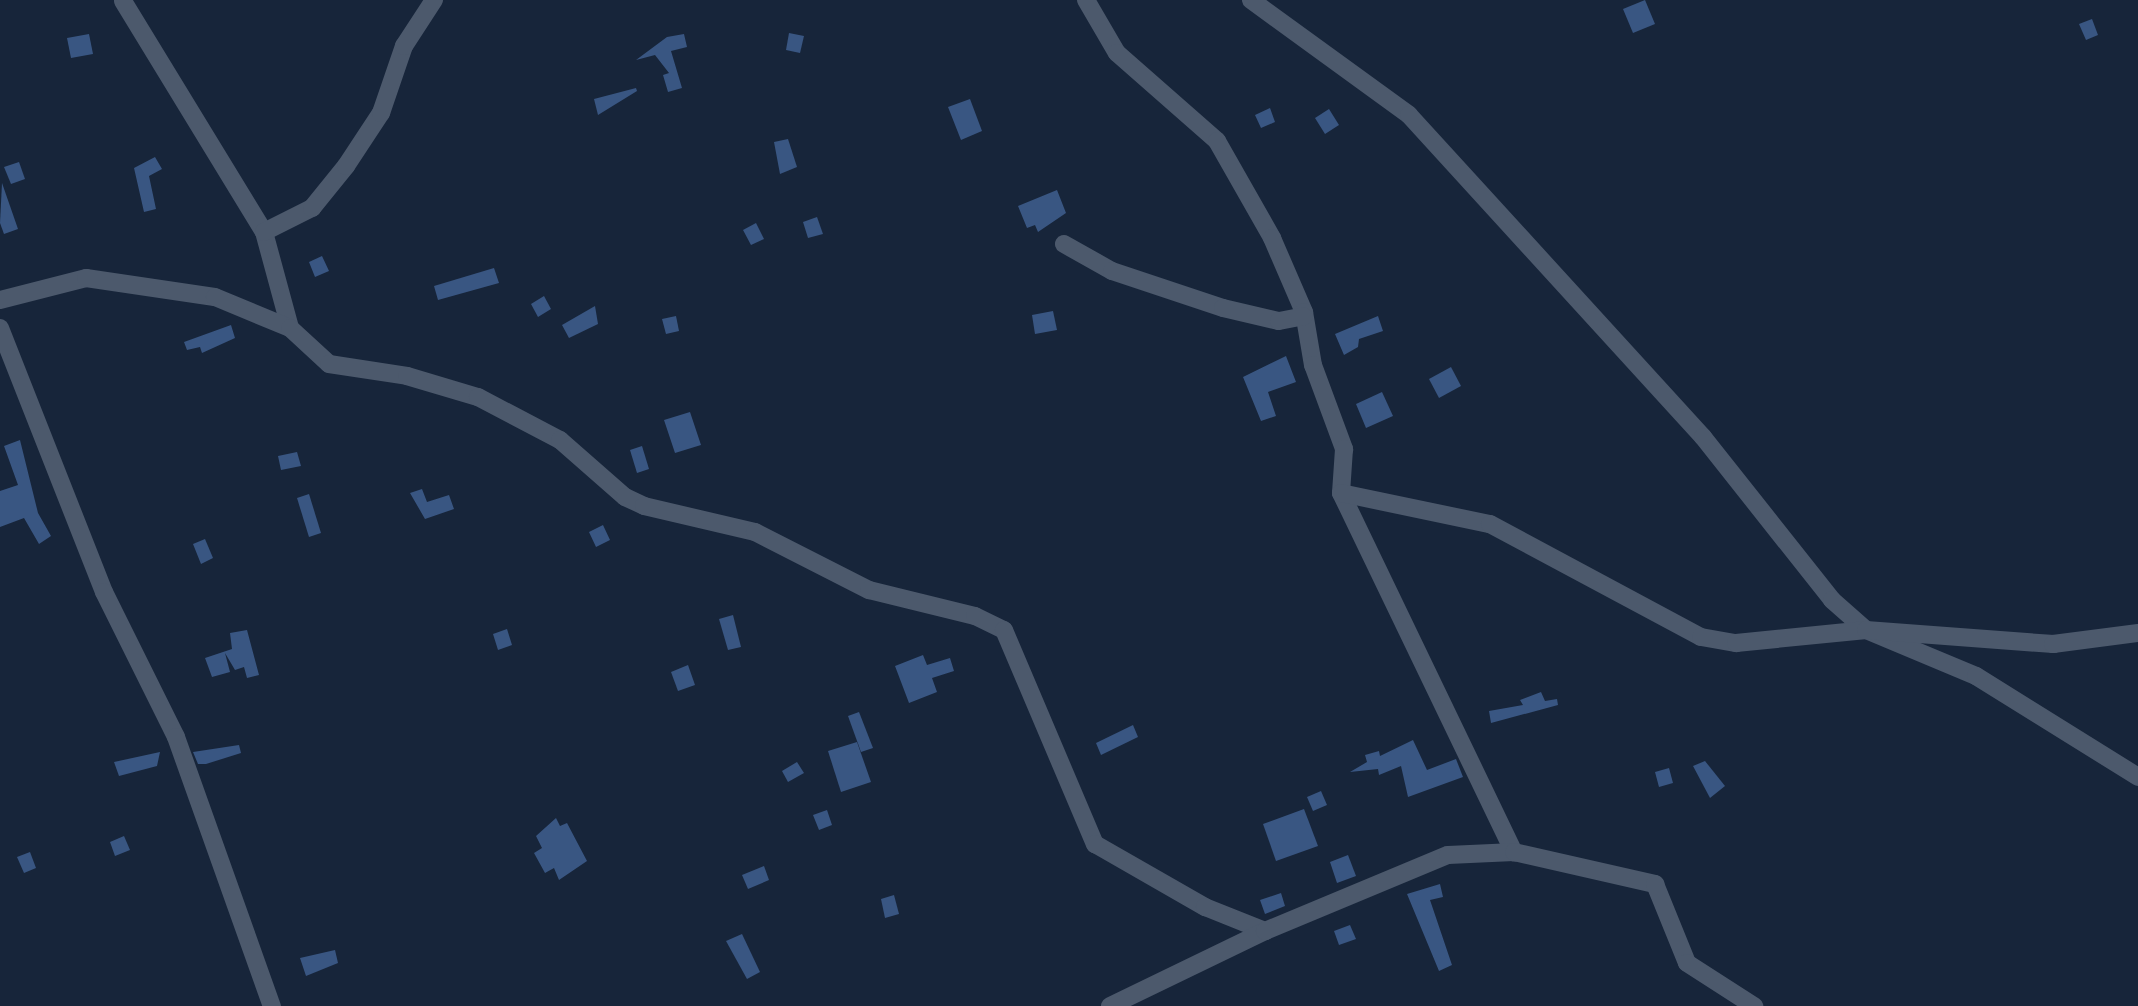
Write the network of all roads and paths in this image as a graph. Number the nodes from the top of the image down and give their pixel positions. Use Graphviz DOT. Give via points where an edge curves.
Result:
graph roads {
  1 [pos="434,0"];
  2 [pos="1086,0"];
  3 [pos="1251,0"];
  4 [pos="123,1"];
  5 [pos="264,232"];
  6 [pos="1064,244"];
  7 [pos="0,300"];
  8 [pos="1304,316"];
  9 [pos="0,328"];
  10 [pos="290,328"];
  11 [pos="1340,493"];
  12 [pos="1866,631"];
  13 [pos="2138,633"];
  14 [pos="2138,776"];
  15 [pos="1514,852"];
  16 [pos="1265,931"];
  17 [pos="272,1006"];
  18 [pos="1110,1006"];
  19 [pos="1754,1006"];
  1 -- 5 [label="street" via="404,46 381,113 346,166 312,208"];
  2 -- 8 [label="street" via="1117,53 1197,117 1234,163"];
  3 -- 12 [label="street" via="1409,115 1703,437 1832,600"];
  4 -- 5 [label="street"];
  5 -- 10 [label="street"];
  6 -- 8 [label="street" via="1112,271 1223,308 1279,321"];
  7 -- 10 [label="street" via="86,278 106,279 215,297"];
  8 -- 11 [label="street" via="1313,365 1344,449"];
  9 -- 17 [label="street" via="104,592 176,737"];
  10 -- 16 [label="street" via="329,363 407,376 478,397 560,440 625,497 644,506 755,532 869,590 975,616 1004,630 1095,844 1205,907"];
  11 -- 12 [label="street" via="1490,524 1701,637 1736,643"];
  11 -- 15 [label="street"];
  12 -- 13 [label="street" via="2053,644"];
  12 -- 14 [label="street" via="1976,676"];
  15 -- 16 [label="street" via="1448,855"];
  15 -- 19 [label="street" via="1655,884 1687,964"];
  16 -- 18 [label="street"];
}
